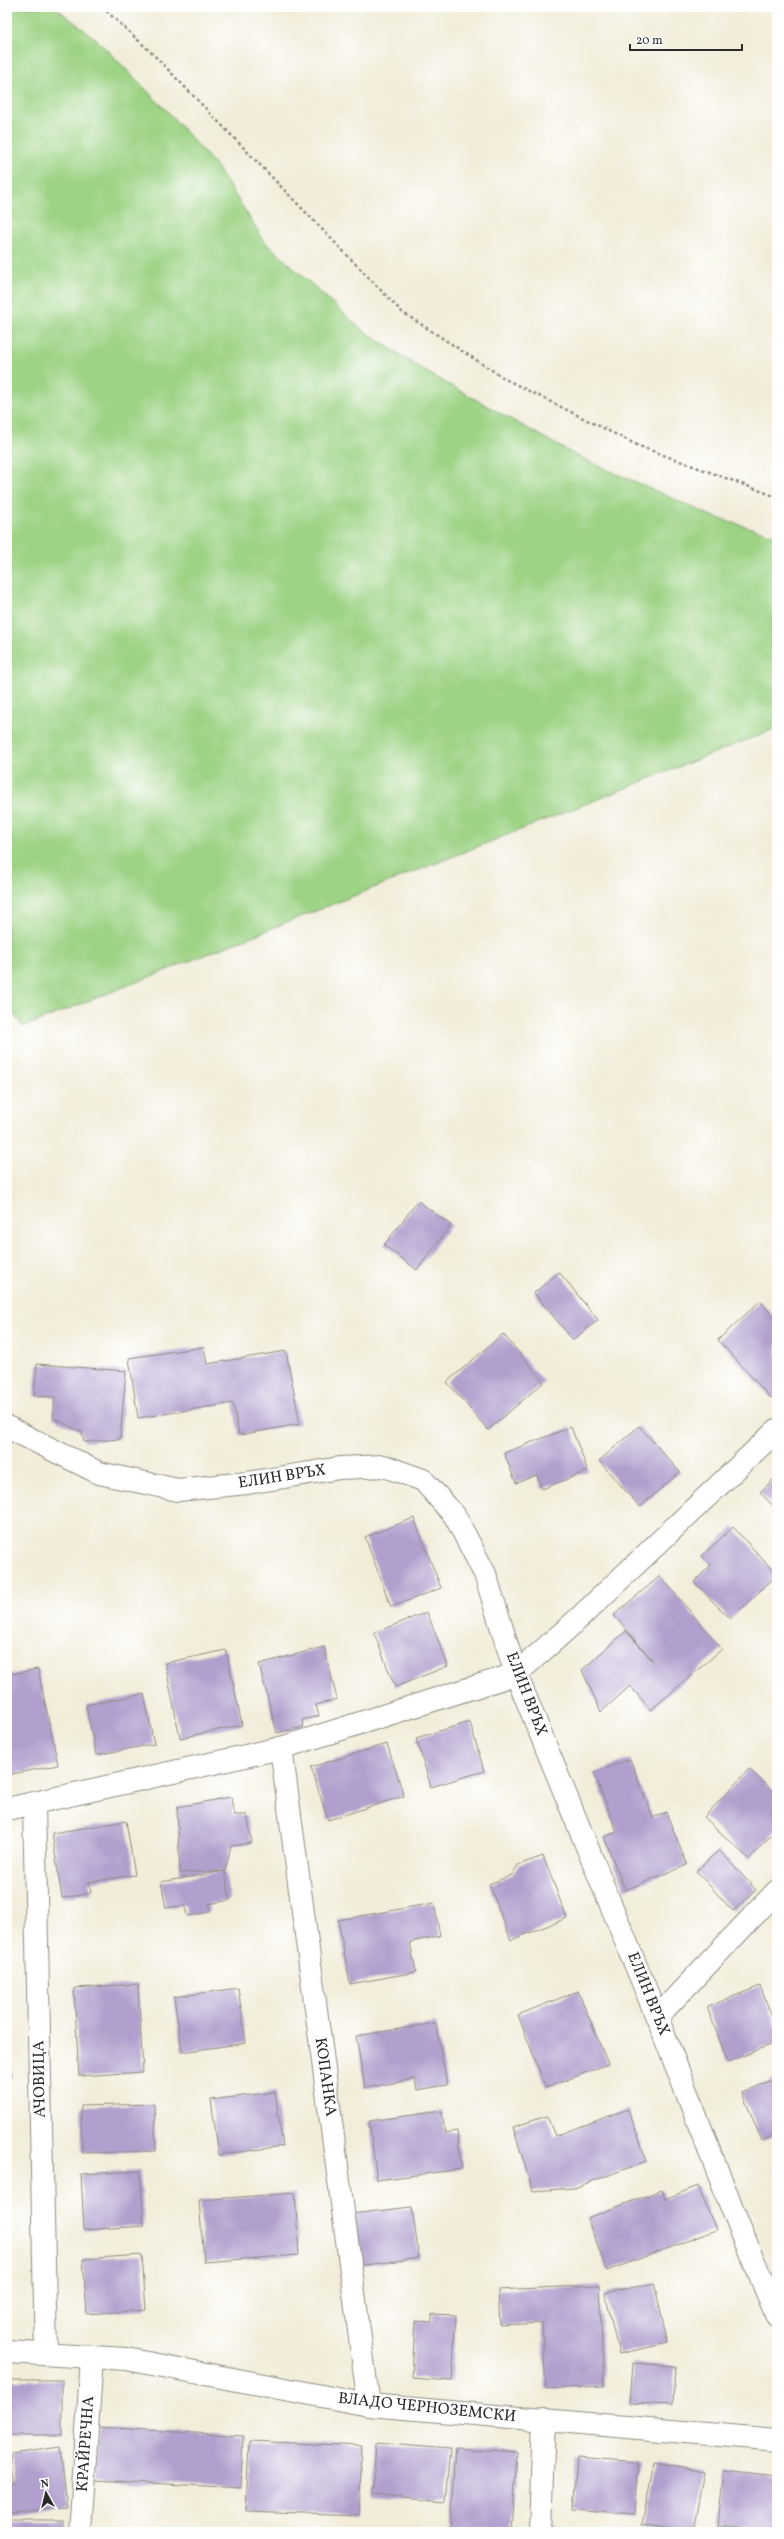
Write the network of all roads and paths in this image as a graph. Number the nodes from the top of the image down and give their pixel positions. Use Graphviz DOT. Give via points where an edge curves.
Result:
graph roads {
  1 [pos="102,7"];
  2 [pos="777,496"];
  3 [pos="8,1427"];
  4 [pos="777,1430"];
  5 [pos="516,1674"];
  6 [pos="281,1748"];
  7 [pos="34,1804"];
  8 [pos="7,1809"];
  9 [pos="777,1891"];
  10 [pos="657,2017"];
  11 [pos="777,2316"];
  12 [pos="7,2352"];
  13 [pos="46,2353"];
  14 [pos="92,2357"];
  15 [pos="369,2405"];
  16 [pos="544,2419"];
  17 [pos="777,2440"];
  18 [pos="80,2532"];
  19 [pos="540,2532"];
  1 -- 2 [label="path" via="152,53 402,312 507,380 640,446"];
  3 -- 5 [label="street, ЕЛИН ВРЪХ" via="99,1472 178,1490 247,1483 340,1468 384,1466 422,1480 455,1516 485,1574"];
  4 -- 5 [label="street" via="577,1620"];
  5 -- 6 [label="street"];
  5 -- 10 [label="street, ЕЛИН ВРЪХ"];
  6 -- 7 [label="street"];
  6 -- 15 [label="street, КОПАНКА"];
  7 -- 8 [label="street"];
  7 -- 13 [label="street, АЧОВИЦА"];
  9 -- 10 [label="street"];
  10 -- 11 [label="street, ЕЛИН ВРЪХ" via="738,2226"];
  12 -- 13 [label="street, ВЛАДО ЧЕРНОЗЕМСКИ"];
  13 -- 14 [label="street, ВЛАДО ЧЕРНОЗЕМСКИ"];
  14 -- 15 [label="street, ВЛАДО ЧЕРНОЗЕМСКИ" via="126,2360"];
  14 -- 18 [label="street, КРАЙРЕЧНА"];
  15 -- 16 [label="street, ВЛАДО ЧЕРНОЗЕМСКИ"];
  16 -- 17 [label="street, ВЛАДО ЧЕРНОЗЕМСКИ"];
  16 -- 19 [label="street"];
}
